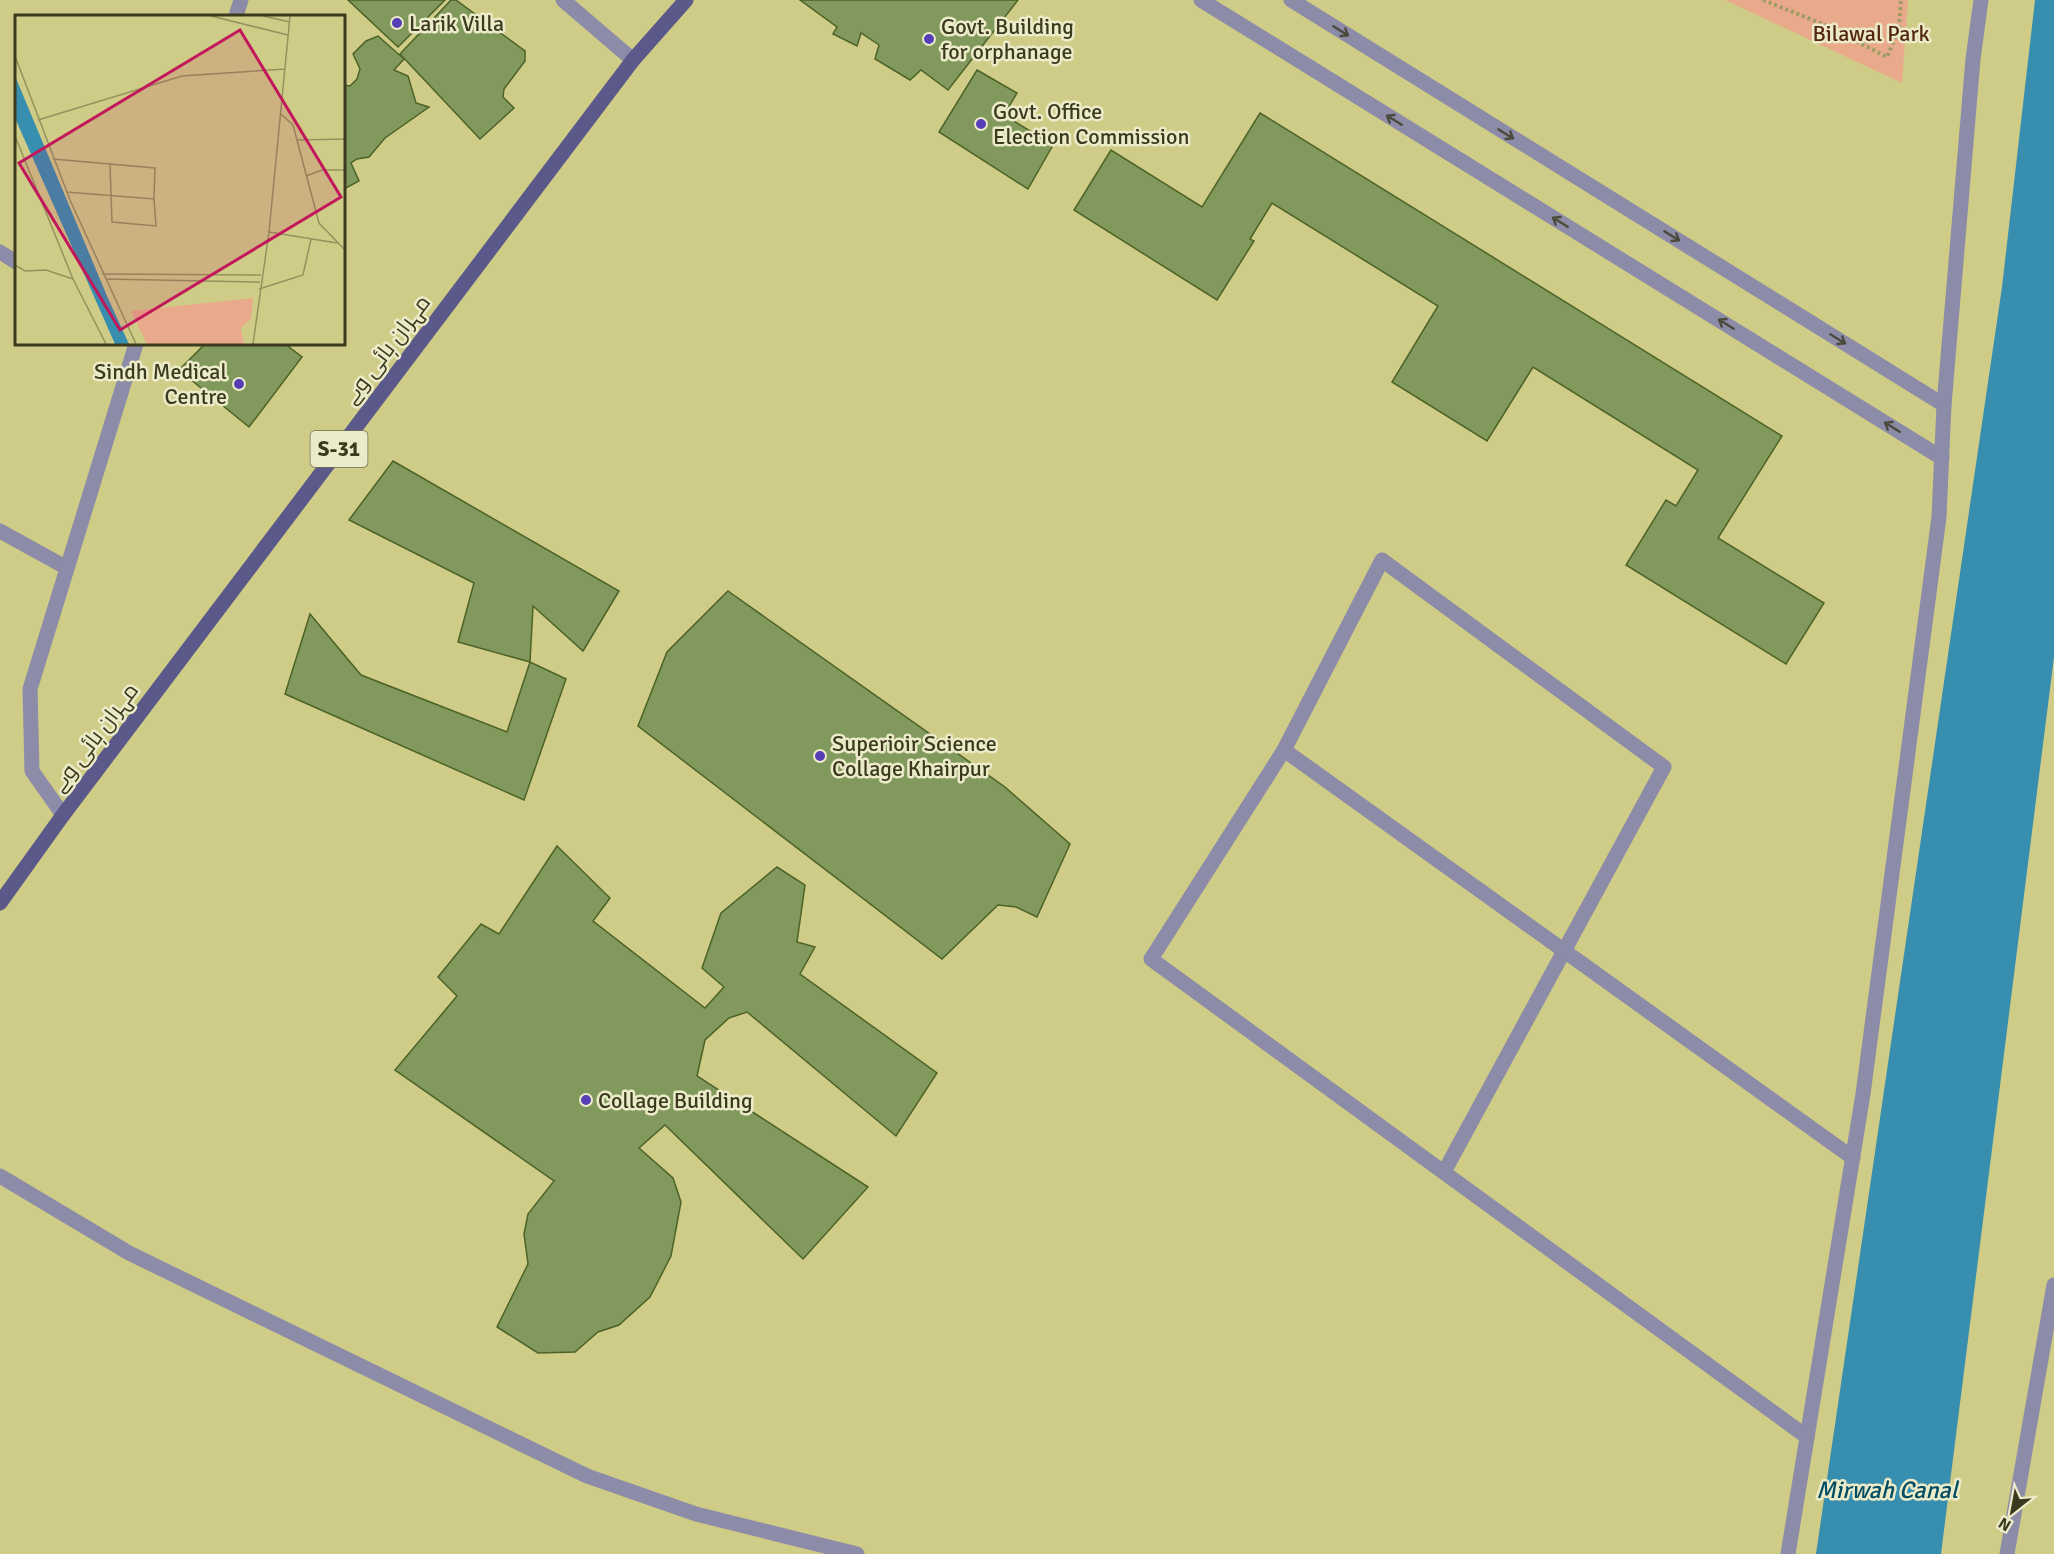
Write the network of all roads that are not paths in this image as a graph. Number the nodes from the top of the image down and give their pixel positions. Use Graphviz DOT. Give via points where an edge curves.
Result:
graph roads {
  1 [pos="240,0"];
  2 [pos="563,0"];
  3 [pos="686,0"];
  4 [pos="1201,0"];
  5 [pos="1291,0"];
  6 [pos="1981,0"];
  7 [pos="236,15"];
  8 [pos="633,60"];
  9 [pos="0,252"];
  10 [pos="15,261"];
  11 [pos="136,345"];
  12 [pos="1944,405"];
  13 [pos="1942,458"];
  14 [pos="0,531"];
  15 [pos="67,568"];
  16 [pos="1284,750"];
  17 [pos="63,815"];
  18 [pos="0,903"];
  19 [pos="1564,951"];
  20 [pos="1853,1158"];
  21 [pos="1444,1173"];
  22 [pos="0,1176"];
  23 [pos="2054,1285"];
  24 [pos="1807,1437"];
  25 [pos="857,1554"];
  26 [pos="1788,1554"];
  27 [pos="2007,1554"];
  1 -- 7 [label="street"];
  2 -- 8 [label="street"];
  3 -- 8 [label="main road, مہران ہائی وے / S-31"];
  13 -- 4 [label="street, one-way"];
  5 -- 12 [label="street, one-way"];
  6 -- 12 [label="street"];
  8 -- 17 [label="main road, مہران ہائی وے / S-31"];
  9 -- 10 [label="street"];
  11 -- 15 [label="street"];
  12 -- 13 [label="street"];
  13 -- 20 [label="street" via="1939,517"];
  14 -- 15 [label="street"];
  15 -- 17 [label="street" via="30,689 32,771"];
  16 -- 19 [label="street"];
  16 -- 19 [label="street" via="1382,560 1664,767"];
  16 -- 21 [label="street" via="1151,959"];
  17 -- 18 [label="main road, مہران ہائی وے / S-31"];
  19 -- 20 [label="street"];
  19 -- 21 [label="street"];
  20 -- 24 [label="street"];
  21 -- 24 [label="street"];
  22 -- 25 [label="street" via="129,1253 586,1476 696,1515"];
  23 -- 27 [label="street"];
  24 -- 26 [label="street"];
}
